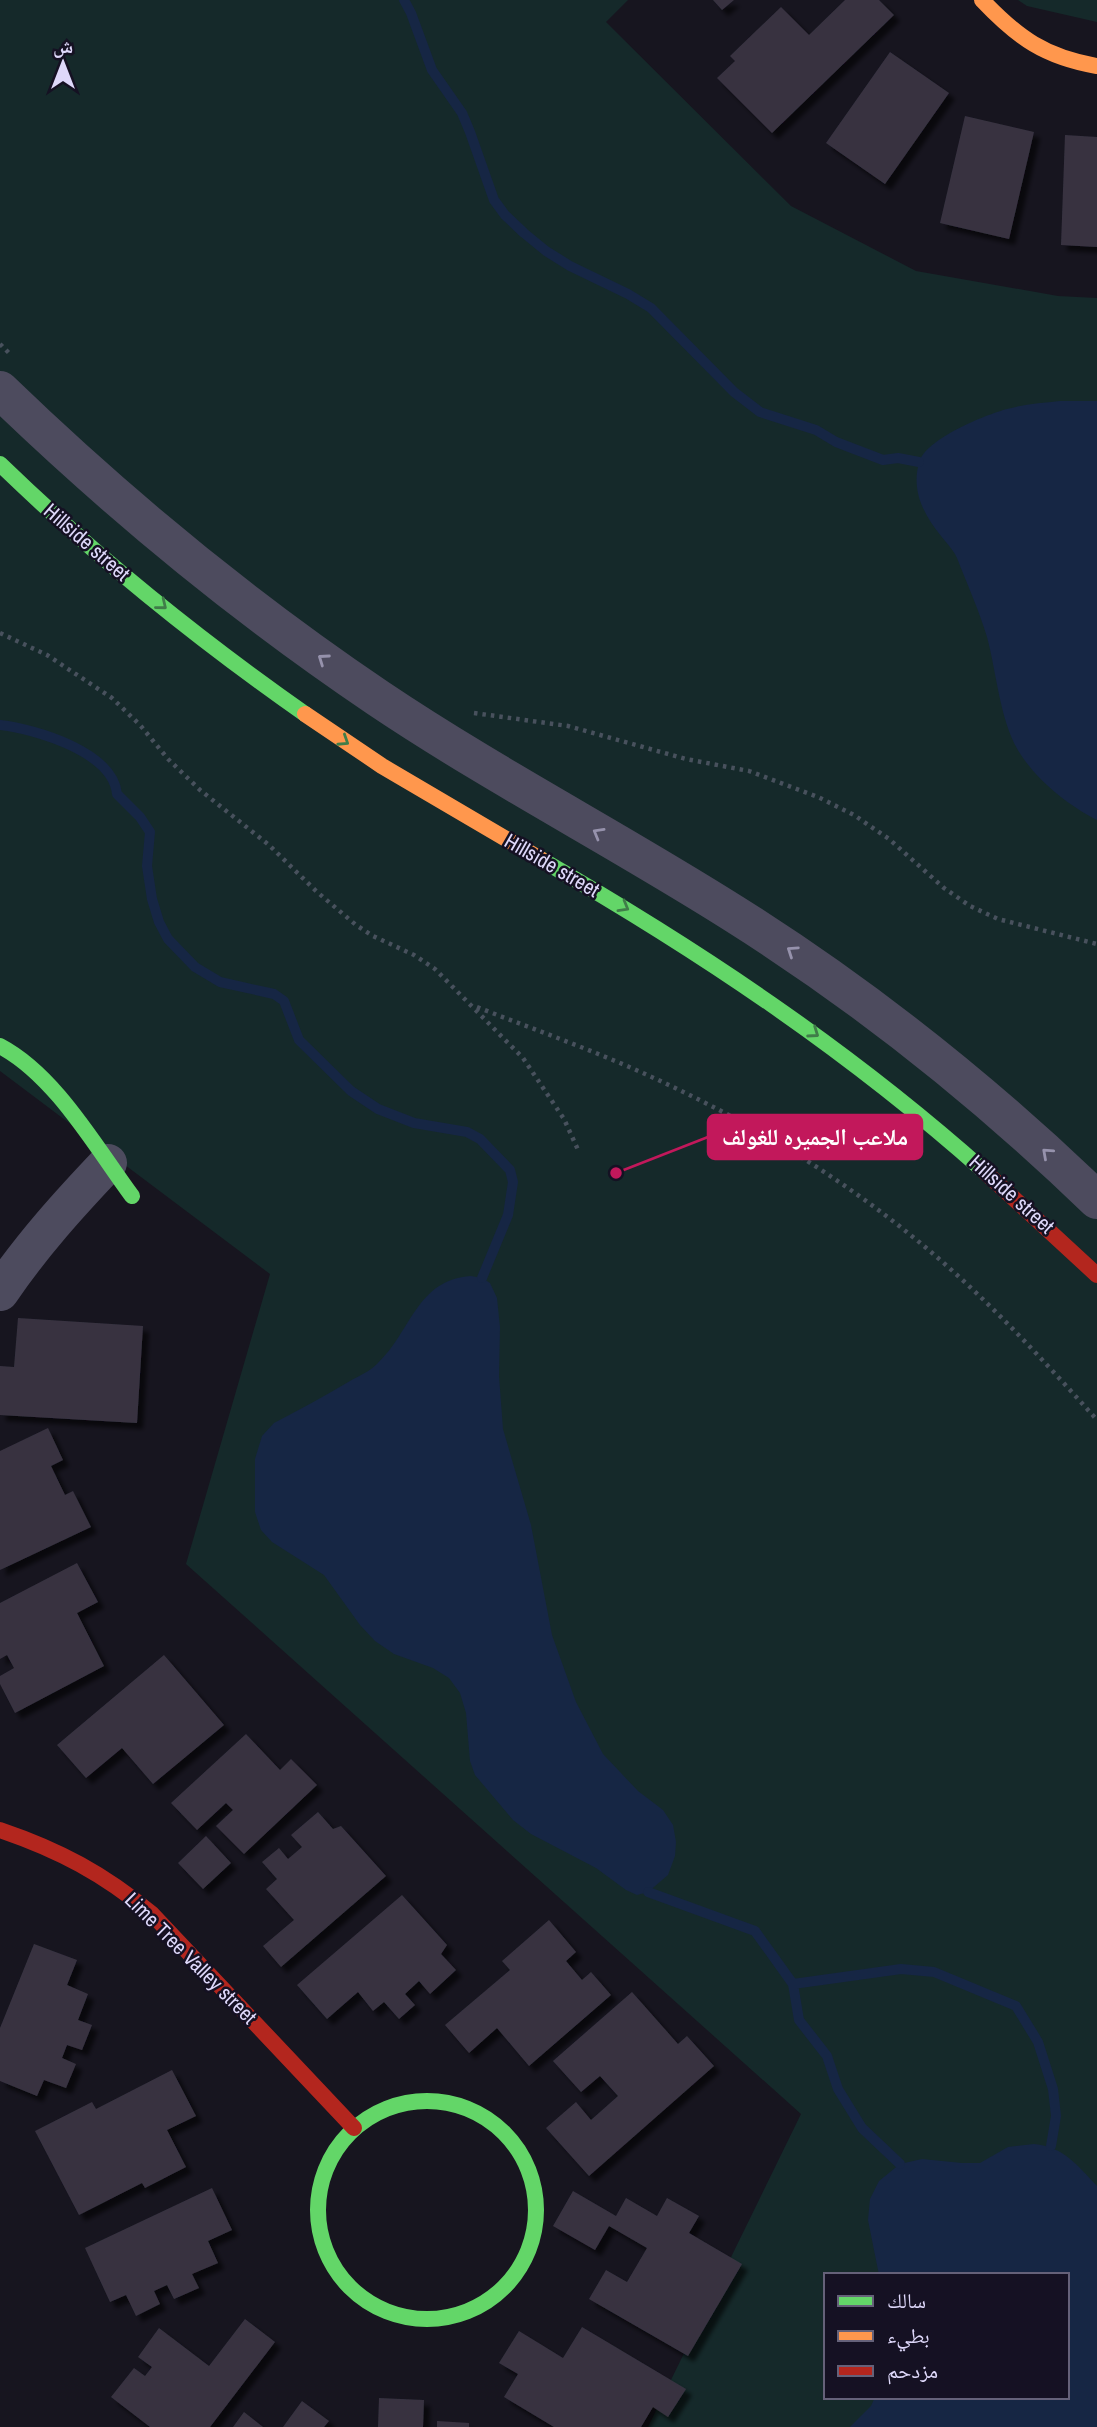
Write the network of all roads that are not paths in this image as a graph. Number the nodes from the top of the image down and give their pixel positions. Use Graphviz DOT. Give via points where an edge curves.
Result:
graph roads {
  1 [pos="982,0"];
  2 [pos="1097,66"];
  3 [pos="0,390"];
  4 [pos="0,464"];
  5 [pos="0,1046"];
  6 [pos="108,1163"];
  7 [pos="132,1196"];
  8 [pos="1097,1199"];
  9 [pos="1097,1275"];
  10 [pos="0,1292"];
  11 [pos="0,1830"];
  12 [pos="354,2128"];
  1 -- 2 [label="street" via="1019,38 1071,62"];
  8 -- 3 [label="street, one-way" via="996,1106 870,1006 668,873 472,759 284,632 121,502"];
  4 -- 9 [label="street, Hillside street, one-way" via="104,558 319,725 648,922 840,1052 933,1124"];
  5 -- 6 [label="street" via="42,1075"];
  6 -- 7 [label="street"];
  6 -- 10 [label="street" via="62,1212"];
  11 -- 12 [label="street, Lime Tree Valley street" via="80,1861 127,1892"];
  12 -- 12 [label="street" via="325,2169 317,2220 334,2268 350,2287 393,2314 444,2318 491,2299 510,2282 534,2237 537,2212 527,2163 513,2141 473,2110 449,2102 398,2104"];
}
